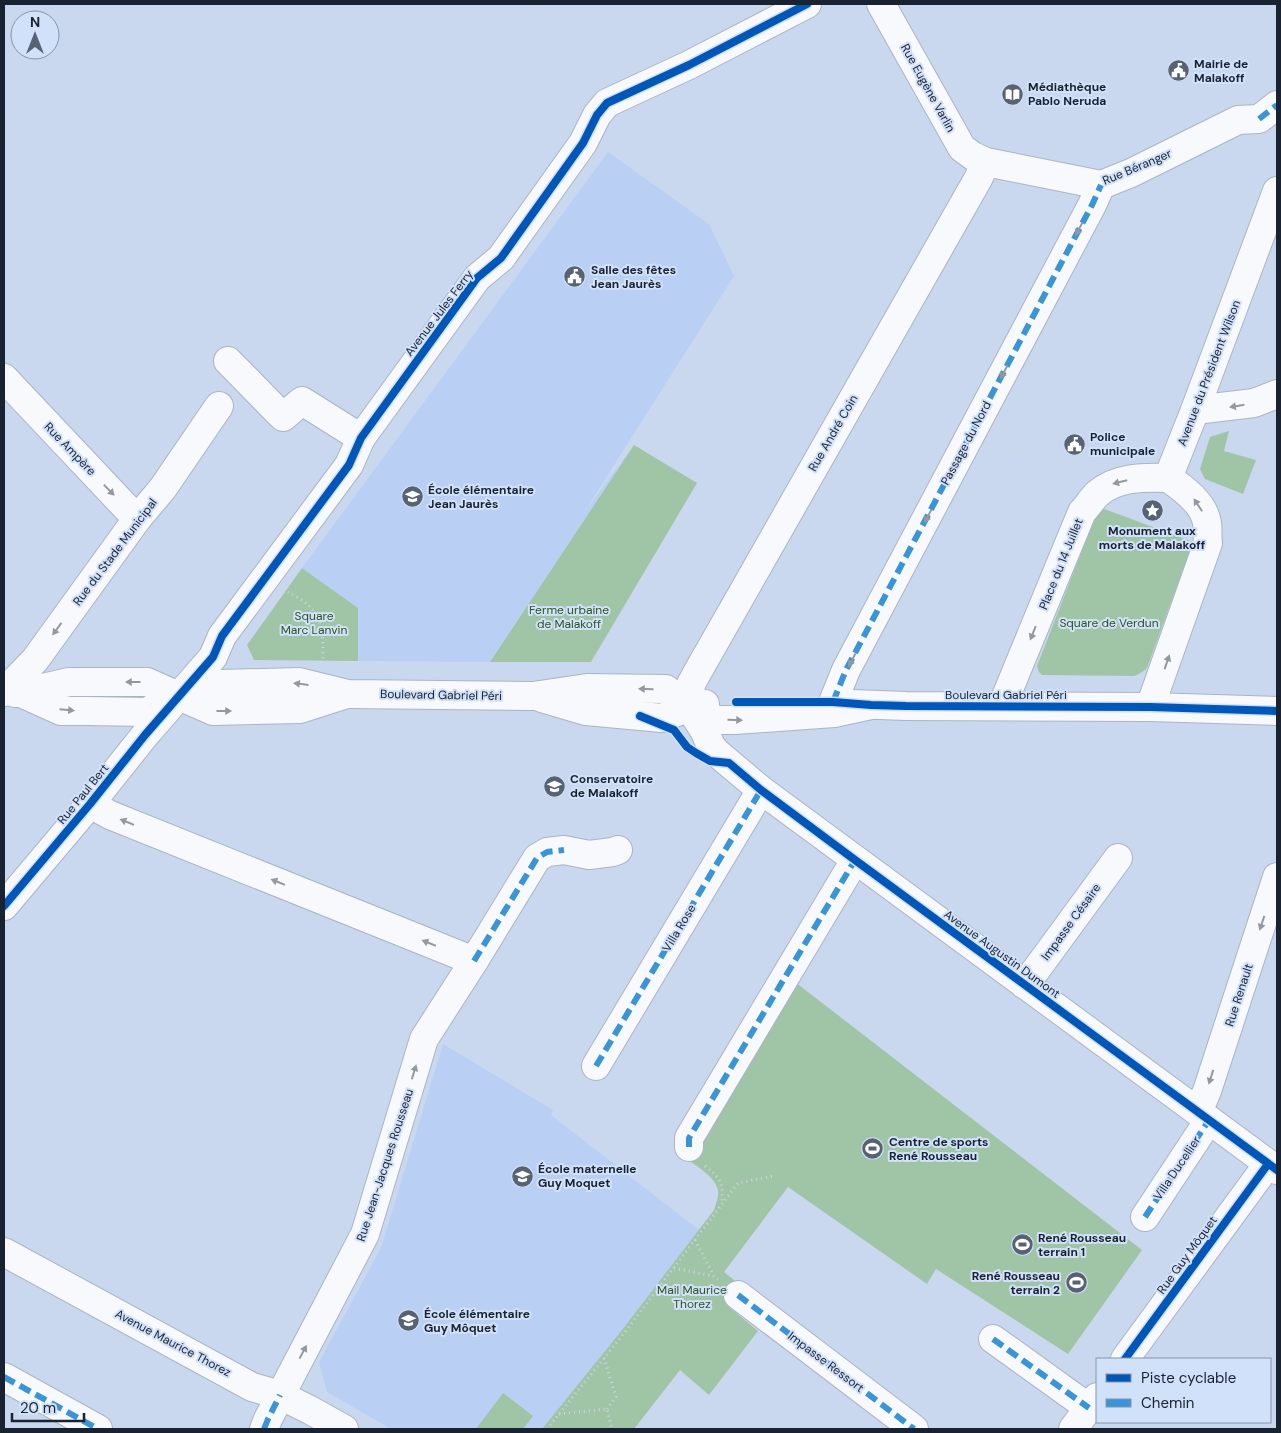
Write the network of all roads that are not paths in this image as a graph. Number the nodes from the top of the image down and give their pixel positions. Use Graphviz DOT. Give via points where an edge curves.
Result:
graph roads {
  1 [pos="807,4"];
  2 [pos="881,4"];
  3 [pos="1271,119"];
  4 [pos="994,152"];
  5 [pos="1101,185"];
  6 [pos="1277,191"];
  7 [pos="228,361"];
  8 [pos="4,378"];
  9 [pos="219,406"];
  10 [pos="1276,406"];
  11 [pos="1195,410"];
  12 [pos="361,438"];
  13 [pos="1168,478"];
  14 [pos="137,519"];
  15 [pos="10,693"];
  16 [pos="179,696"];
  17 [pos="833,702"];
  18 [pos="870,705"];
  19 [pos="1002,706"];
  20 [pos="689,707"];
  21 [pos="1150,708"];
  22 [pos="1277,711"];
  23 [pos="761,790"];
  24 [pos="90,804"];
  25 [pos="621,834"];
  26 [pos="855,860"];
  27 [pos="1113,865"];
  28 [pos="1277,877"];
  29 [pos="4,906"];
  30 [pos="474,961"];
  31 [pos="1025,985"];
  32 [pos="596,1066"];
  33 [pos="1204,1116"];
  34 [pos="689,1147"];
  35 [pos="1273,1167"];
  36 [pos="1145,1217"];
  37 [pos="4,1252"];
  38 [pos="738,1295"];
  39 [pos="993,1339"];
  40 [pos="1126,1358"];
  41 [pos="4,1377"];
  42 [pos="280,1395"];
  43 [pos="1086,1411"];
  44 [pos="98,1429"];
  45 [pos="264,1429"];
  46 [pos="344,1429"];
  47 [pos="914,1429"];
  1 -- 12 [label="street, Avenue Jules Ferry" via="607,103 596,115 583,143 500,258 477,278"];
  2 -- 4 [label="street, Rue Eugène Varlin" via="962,148 973,156"];
  3 -- 5 [label="street, Rue Béranger" via="1238,120"];
  4 -- 5 [label="street, Rue Béranger"];
  4 -- 20 [label="street, Rue André Coin" via="697,673 691,684"];
  5 -- 17 [label="street, Passage du Nord, one-way" via="846,670"];
  6 -- 11 [label="street, Avenue du Président Wilson"];
  7 -- 12 [label="street" via="283,417 302,400"];
  8 -- 14 [label="street, Rue Ampère, one-way"];
  9 -- 14 [label="street, Rue du Stade Municipal" via="163,488"];
  10 -- 11 [label="street, one-way" via="1254,403"];
  11 -- 13 [label="street, Avenue du Président Wilson"];
  12 -- 16 [label="street, Avenue Jules Ferry" via="349,465 222,636 213,658"];
  13 -- 19 [label="street, Place du 14 Juillet, one-way" via="1115,482 1097,494 1082,512"];
  21 -- 13 [label="street, one-way" via="1208,543 1207,520 1197,502"];
  14 -- 15 [label="street, Rue du Stade Municipal, one-way"];
  15 -- 16 [label="street" via="69,682 147,682"];
  16 -- 20 [label="street, Boulevard Gabriel Péri" via="220,684 299,682 348,694 534,696 588,688 666,689"];
  16 -- 24 [label="street, Rue Paul Bert"];
  17 -- 18 [label="street, Boulevard Gabriel Péri"];
  17 -- 20 [label="street, Boulevard Gabriel Péri" via="718,702"];
  18 -- 19 [label="street, Boulevard Gabriel Péri"];
  20 -- 18 [label="street, one-way" via="717,720 749,720 834,714"];
  19 -- 21 [label="street, Boulevard Gabriel Péri"];
  20 -- 23 [label="street, Avenue Augustin Dumont" via="711,746"];
  21 -- 22 [label="street, Boulevard Gabriel Péri"];
  23 -- 26 [label="street, Avenue Augustin Dumont"];
  23 -- 32 [label="street, Villa Rose"];
  24 -- 29 [label="street, Rue Paul Bert"];
  30 -- 24 [label="street, one-way" via="110,815"];
  25 -- 30 [label="street, Rue Jean-Jacques Rousseau" via="613,852 588,855 570,839 537,858"];
  26 -- 31 [label="street, Avenue Augustin Dumont"];
  26 -- 34 [label="street" via="689,1138"];
  27 -- 31 [label="street, Impasse Césaire"];
  28 -- 33 [label="street, Rue Renault, one-way" via="1207,1091"];
  42 -- 30 [label="street, Rue Jean-Jacques Rousseau, one-way" via="365,1234 424,1038"];
  31 -- 33 [label="street, Avenue Augustin Dumont"];
  33 -- 35 [label="street, Avenue Augustin Dumont"];
  33 -- 36 [label="street, Villa Ducellier"];
  35 -- 40 [label="street, Rue Guy Môquet"];
  37 -- 42 [label="street, Avenue Maurice Thorez" via="252,1387"];
  38 -- 47 [label="street, Impasse Ressort"];
  39 -- 43 [label="street"];
  41 -- 44 [label="street"];
  42 -- 45 [label="street, Rue Jean-Jacques Rousseau"];
  42 -- 46 [label="street, Avenue Maurice Thorez"];
}
